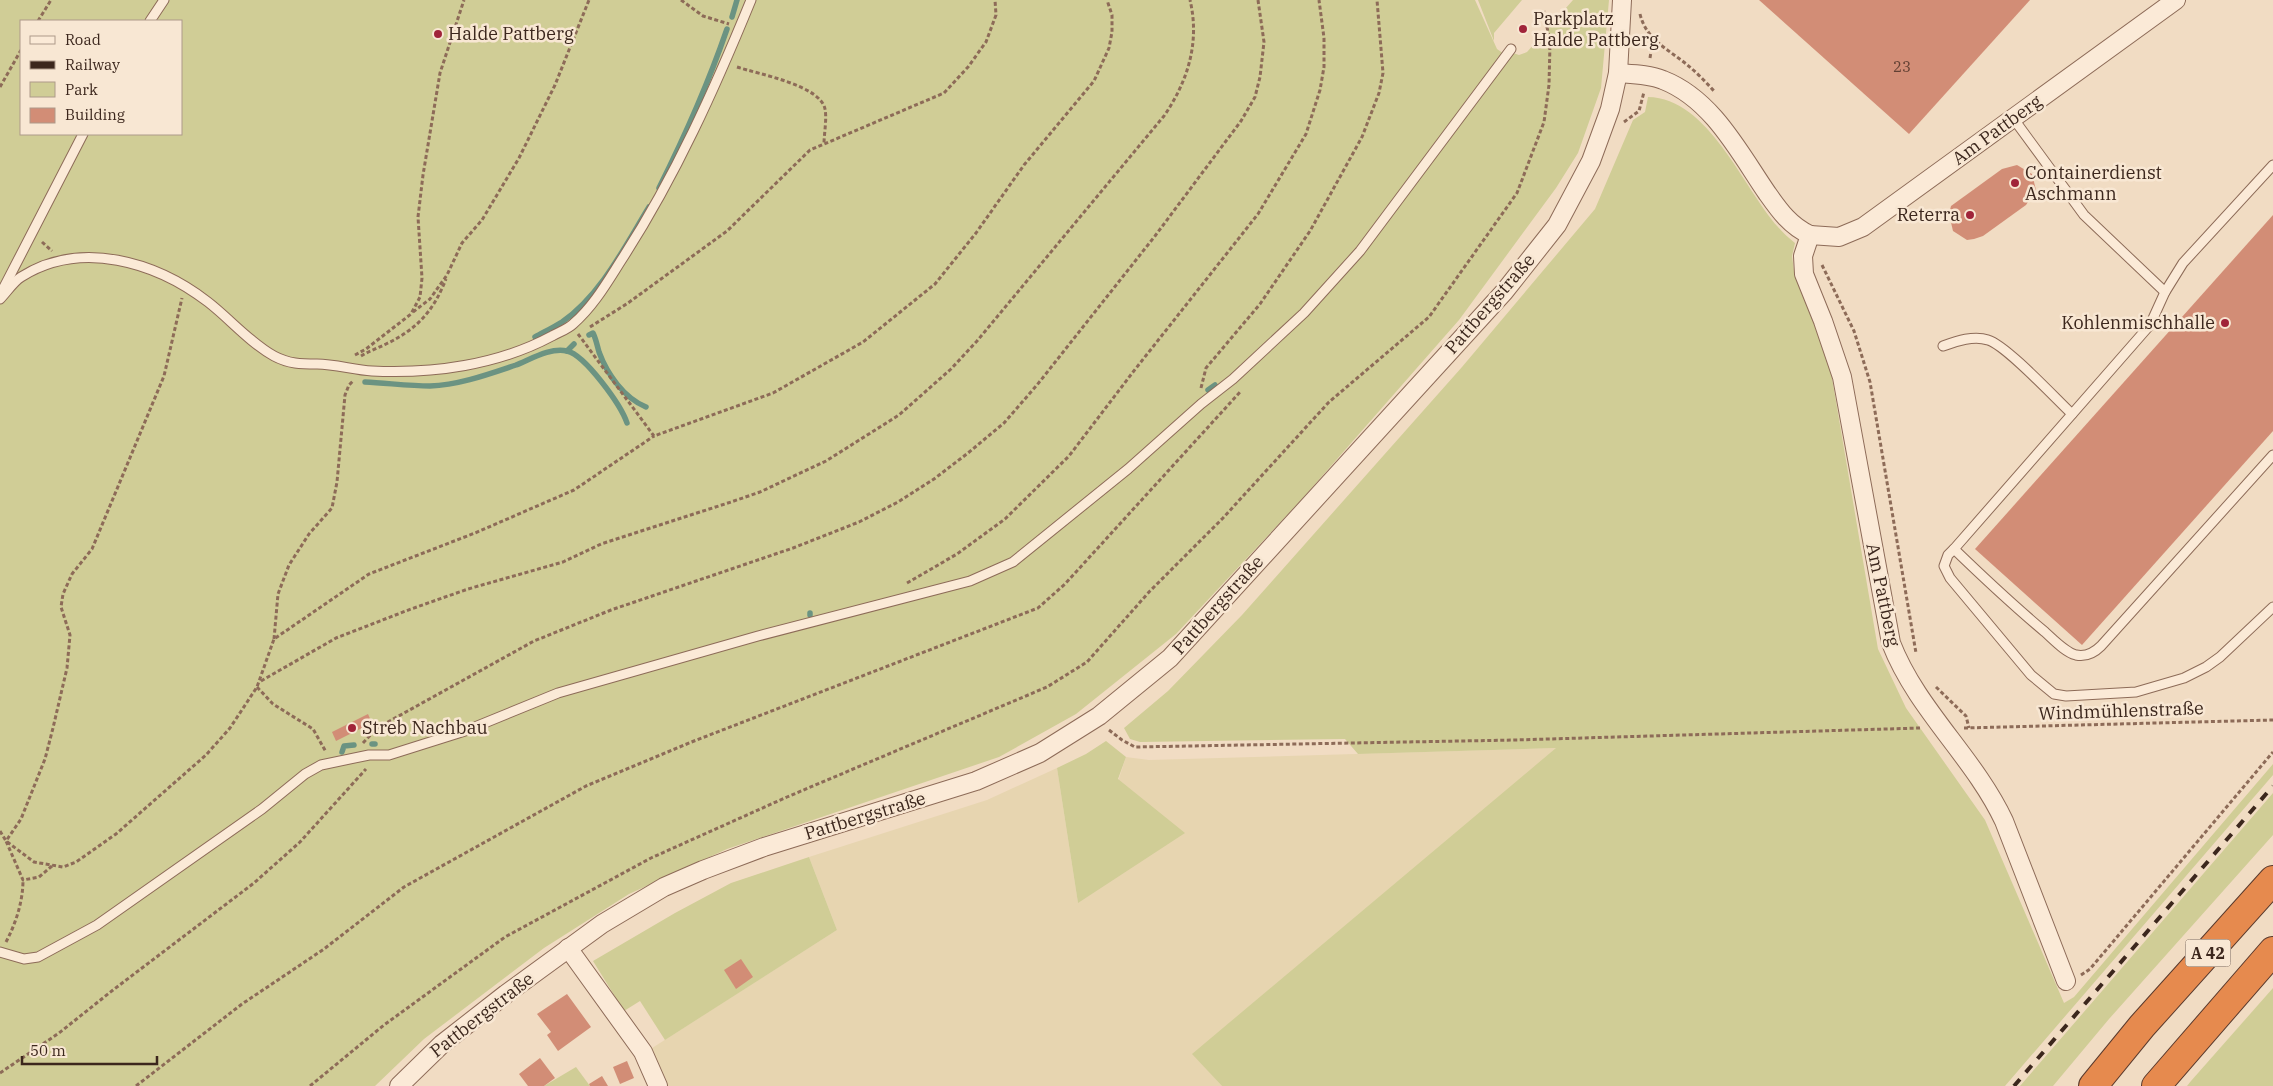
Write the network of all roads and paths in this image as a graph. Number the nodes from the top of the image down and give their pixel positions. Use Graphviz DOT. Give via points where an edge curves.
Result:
graph roads {
  1 [pos="51,0"];
  2 [pos="164,0"];
  3 [pos="464,0"];
  4 [pos="589,0"];
  5 [pos="681,0"];
  6 [pos="752,0"];
  7 [pos="995,0"];
  8 [pos="1107,0"];
  9 [pos="1190,0"];
  10 [pos="1258,0"];
  11 [pos="1319,0"];
  12 [pos="1377,0"];
  13 [pos="1622,0"];
  14 [pos="2176,0"];
  15 [pos="1638,8"];
  16 [pos="1544,11"];
  17 [pos="39,20"];
  18 [pos="151,20"];
  19 [pos="739,28"];
  20 [pos="1511,49"];
  21 [pos="20,52"];
  22 [pos="725,62"];
  23 [pos="1618,73"];
  24 [pos="1648,76"];
  25 [pos="0,87"];
  26 [pos="2013,118"];
  27 [pos="1621,131"];
  28 [pos="82,135"];
  29 [pos="824,144"];
  30 [pos="2273,165"];
  31 [pos="33,229"];
  32 [pos="1813,236"];
  33 [pos="70,259"];
  34 [pos="447,275"];
  35 [pos="184,286"];
  36 [pos="2165,292"];
  37 [pos="0,297"];
  38 [pos="411,314"];
  39 [pos="572,326"];
  40 [pos="370,346"];
  41 [pos="1943,346"];
  42 [pos="367,352"];
  43 [pos="332,366"];
  44 [pos="352,369"];
  45 [pos="1245,386"];
  46 [pos="1201,404"];
  47 [pos="2072,414"];
  48 [pos="654,436"];
  49 [pos="2273,455"];
  50 [pos="1954,549"];
  51 [pos="901,586"];
  52 [pos="2273,607"];
  53 [pos="274,639"];
  54 [pos="1918,662"];
  55 [pos="260,681"];
  56 [pos="1931,683"];
  57 [pos="257,687"];
  58 [pos="1099,716"];
  59 [pos="2273,720"];
  60 [pos="1117,725"];
  61 [pos="1942,728"];
  62 [pos="1110,730"];
  63 [pos="1101,735"];
  64 [pos="2273,752"];
  65 [pos="349,759"];
  66 [pos="332,763"];
  67 [pos="366,770"];
  68 [pos="0,831"];
  69 [pos="6,841"];
  70 [pos="53,866"];
  71 [pos="23,880"];
  72 [pos="2273,880"];
  73 [pos="568,948"];
  74 [pos="2273,951"];
  75 [pos="1,953"];
  76 [pos="2066,981"];
  77 [pos="0,1072"];
  78 [pos="136,1086"];
  79 [pos="310,1086"];
  80 [pos="399,1086"];
  81 [pos="658,1086"];
  82 [pos="2093,1086"];
  83 [pos="2156,1086"];
  1 -- 17 [label="path"];
  2 -- 18 [label="lane"];
  3 -- 38 [label="path" via="439,83 419,204 421,290"];
  4 -- 34 [label="path" via="555,85 519,158 482,220 462,243"];
  5 -- 19 [label="path" via="703,16"];
  6 -- 19 [label="lane"];
  7 -- 29 [label="path" via="996,15 986,42 944,92"];
  8 -- 48 [label="path" via="1112,15 1112,32 1109,48 1094,81 1024,165 935,284 863,342 773,393"];
  9 -- 55 [label="path" via="1194,18 1191,57 1185,80 1168,110 977,341 951,369 899,414 826,461 760,492 601,544 563,562 411,609 336,638"];
  10 -- 65 [label="path" via="1264,42 1260,77 1255,96 1241,121 1155,236 1004,423 934,479 898,502 793,548 534,640 377,728"];
  11 -- 51 [label="path" via="1324,58 1320,90 1306,134 1258,214 1069,456 1036,491 1005,519 957,554"];
  12 -- 46 [label="path" via="1383,73 1362,137 1310,231 1260,304 1206,368 1200,382"];
  13 -- 23 [label="street, Pattbergstraße"];
  14 -- 26 [label="street, Am Pattberg"];
  15 -- 24 [label="path" via="1642,23 1653,39"];
  16 -- 79 [label="path" via="1550,43 1544,122 1517,192 1429,316 1329,402 1087,662 1047,687 787,796 652,858 505,936 384,1025"];
  19 -- 22 [label="lane"];
  20 -- 46 [label="lane" via="1360,252 1304,313"];
  21 -- 25 [label="path"];
  22 -- 29 [label="path" via="798,86 821,101 825,110"];
  22 -- 39 [label="lane" via="686,147 645,223 608,282"];
  23 -- 24 [label="street"];
  23 -- 58 [label="street, Pattbergstraße" via="1610,109 1591,162 1557,225 1504,292 1170,658"];
  24 -- 27 [label="path" via="1639,111 1624,123"];
  24 -- 32 [label="street" via="1676,86 1702,104 1722,127 1782,213 1798,230"];
  26 -- 32 [label="street, Am Pattberg" via="1863,227 1839,237"];
  26 -- 36 [label="lane" via="2084,215"];
  28 -- 31 [label="lane"];
  29 -- 39 [label="path" via="810,150 727,231 691,258 590,327"];
  30 -- 36 [label="lane" via="2183,263"];
  31 -- 33 [label="path" via="58,256"];
  31 -- 37 [label="lane"];
  32 -- 54 [label="path" via="1822,266 1861,348 1870,382"];
  32 -- 61 [label="street, Am Pattberg" via="1804,256 1804,274 1842,377 1887,629 1906,676"];
  33 -- 35 [label="lane" via="110,258 140,265"];
  33 -- 37 [label="lane" via="20,278"];
  34 -- 38 [label="path" via="430,300"];
  34 -- 42 [label="path" via="440,296 424,320 387,344"];
  35 -- 43 [label="lane" via="273,356 303,365"];
  35 -- 69 [label="path" via="164,376 92,549 81,560 65,588 61,607 70,635 67,668 45,759 21,819"];
  36 -- 47 [label="lane" via="2150,325"];
  38 -- 40 [label="path"];
  39 -- 44 [label="lane" via="530,347 461,366 394,372"];
  39 -- 48 [label="path"];
  40 -- 42 [label="path"];
  40 -- 43 [label="path"];
  41 -- 47 [label="lane" via="1970,338 1988,340 2006,352"];
  42 -- 44 [label="path"];
  43 -- 44 [label="lane"];
  44 -- 53 [label="path" via="356,379 349,385 346,395 332,508 303,542 289,565 278,594"];
  45 -- 78 [label="path" via="1065,584 1038,608 586,786 404,887 324,948 242,1004"];
  46 -- 65 [label="lane" via="1013,562 970,581 758,636 558,693 465,731 389,755"];
  47 -- 50 [label="lane"];
  48 -- 53 [label="path" via="574,490 369,574"];
  49 -- 50 [label="lane" via="2095,652 2074,654 2064,648"];
  50 -- 52 [label="lane" via="1944,566 1950,578 2031,675 2054,694 2136,692 2184,678 2220,657"];
  53 -- 55 [label="path"];
  55 -- 57 [label="path"];
  56 -- 59 [label="path, Windmühlenstraße" via="1966,716 1969,728"];
  57 -- 66 [label="path" via="273,704 313,728"];
  57 -- 70 [label="path" via="230,728 206,755 146,809 76,862 63,867"];
  58 -- 62 [label="path"];
  58 -- 73 [label="street, Pattbergstraße" via="1040,753 976,781 764,847 703,870 643,899"];
  60 -- 62 [label="path"];
  61 -- 62 [label="path" via="1135,747"];
  61 -- 76 [label="street, Am Pattberg" via="1993,797"];
  62 -- 63 [label="path"];
  64 -- 76 [label="path" via="2090,969"];
  65 -- 66 [label="lane"];
  66 -- 75 [label="lane" via="305,774 247,820 97,926 38,957 24,959"];
  67 -- 77 [label="path" via="300,842 254,884 59,1033"];
  68 -- 69 [label="path"];
  69 -- 70 [label="path" via="34,862"];
  69 -- 71 [label="path"];
  70 -- 71 [label="path" via="39,877"];
  71 -- 75 [label="path" via="16,922"];
  72 -- 82 [label="highway, A 42" via="2142,1026"];
  73 -- 80 [label="street, Pattbergstraße" via="442,1044"];
  73 -- 81 [label="street" via="643,1052"];
  74 -- 83 [label="highway, A 42"];
}
